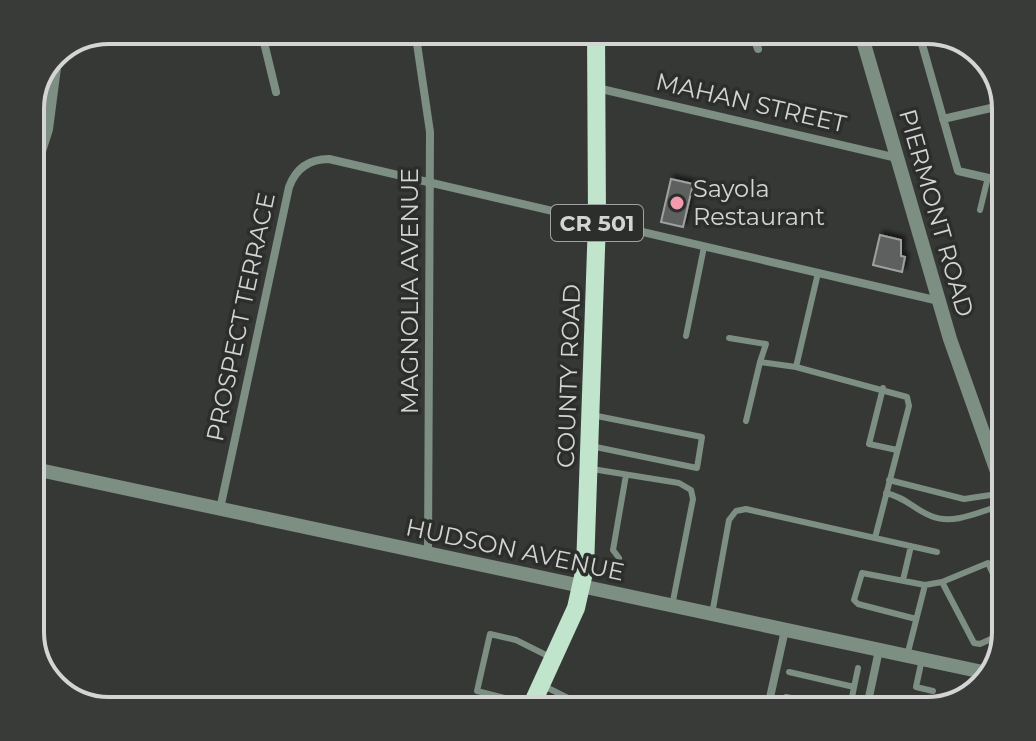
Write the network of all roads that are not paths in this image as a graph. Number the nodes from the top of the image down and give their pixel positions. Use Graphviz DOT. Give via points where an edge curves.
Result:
graph roads {
  1 [pos="264,44"];
  2 [pos="418,44"];
  3 [pos="596,44"];
  4 [pos="756,44"];
  5 [pos="864,44"];
  6 [pos="922,44"];
  7 [pos="758,49"];
  8 [pos="53,77"];
  9 [pos="597,88"];
  10 [pos="276,92"];
  11 [pos="992,108"];
  12 [pos="943,119"];
  13 [pos="44,135"];
  14 [pos="897,158"];
  15 [pos="988,177"];
  16 [pos="992,178"];
  17 [pos="431,182"];
  18 [pos="980,210"];
  19 [pos="597,221"];
  20 [pos="704,247"];
  21 [pos="818,273"];
  22 [pos="939,301"];
  23 [pos="686,336"];
  24 [pos="729,338"];
  25 [pos="760,362"];
  26 [pos="796,367"];
  27 [pos="883,388"];
  28 [pos="591,415"];
  29 [pos="746,421"];
  30 [pos="591,446"];
  31 [pos="897,450"];
  32 [pos="992,462"];
  33 [pos="590,469"];
  34 [pos="44,471"];
  35 [pos="626,475"];
  36 [pos="889,480"];
  37 [pos="928,491"];
  38 [pos="886,493"];
  39 [pos="992,498"];
  40 [pos="621,503"];
  41 [pos="992,503"];
  42 [pos="631,505"];
  43 [pos="916,506"];
  44 [pos="220,509"];
  45 [pos="875,538"];
  46 [pos="911,546"];
  47 [pos="937,552"];
  48 [pos="428,554"];
  49 [pos="619,558"];
  50 [pos="992,572"];
  51 [pos="903,580"];
  52 [pos="942,582"];
  53 [pos="925,585"];
  54 [pos="582,587"];
  55 [pos="672,606"];
  56 [pos="712,614"];
  57 [pos="916,619"];
  58 [pos="785,630"];
  59 [pos="991,639"];
  60 [pos="879,650"];
  61 [pos="914,657"];
  62 [pos="554,658"];
  63 [pos="858,668"];
  64 [pos="979,671"];
  65 [pos="789,672"];
  66 [pos="541,685"];
  67 [pos="854,687"];
  68 [pos="933,691"];
  69 [pos="496,697"];
  70 [pos="535,697"];
  71 [pos="562,697"];
  72 [pos="770,697"];
  73 [pos="852,697"];
  74 [pos="868,697"];
  1 -- 10 [label="street"];
  2 -- 17 [label="street, MAGNOLIA AVENUE" via="428,100"];
  3 -- 9 [label="main road, COUNTY ROAD / CR 501"];
  4 -- 7 [label="street"];
  5 -- 14 [label="street, PIERMONT ROAD"];
  6 -- 12 [label="street"];
  8 -- 13 [label="street"];
  9 -- 14 [label="street, MAHAN STREET"];
  9 -- 19 [label="main road, COUNTY ROAD / CR 501"];
  11 -- 12 [label="street"];
  12 -- 15 [label="street" via="958,171"];
  14 -- 22 [label="street, PIERMONT ROAD"];
  15 -- 16 [label="street"];
  15 -- 18 [label="lane"];
  17 -- 19 [label="street, PROSPECT TERRACE"];
  17 -- 44 [label="street, PROSPECT TERRACE" via="329,159 311,161 293,178"];
  17 -- 48 [label="street, MAGNOLIA AVENUE"];
  19 -- 20 [label="street, PROSPECT TERRACE"];
  19 -- 28 [label="main road, COUNTY ROAD / CR 501"];
  20 -- 21 [label="street, PROSPECT TERRACE"];
  20 -- 23 [label="lane"];
  21 -- 22 [label="street, PROSPECT TERRACE"];
  21 -- 26 [label="lane"];
  22 -- 32 [label="street, PIERMONT ROAD"];
  24 -- 25 [label="lane" via="766,344"];
  25 -- 26 [label="lane"];
  25 -- 29 [label="lane"];
  26 -- 27 [label="lane"];
  27 -- 31 [label="lane" via="907,397"];
  27 -- 31 [label="lane" via="869,444"];
  28 -- 30 [label="main road, COUNTY ROAD / CR 501"];
  28 -- 30 [label="lane" via="702,437 697,468"];
  30 -- 33 [label="main road, COUNTY ROAD / CR 501"];
  31 -- 36 [label="lane"];
  33 -- 35 [label="lane"];
  33 -- 54 [label="main road, COUNTY ROAD / CR 501"];
  34 -- 44 [label="street, HUDSON AVENUE"];
  35 -- 40 [label="lane"];
  35 -- 55 [label="lane" via="684,484 693,495"];
  36 -- 37 [label="lane"];
  36 -- 38 [label="lane"];
  37 -- 39 [label="lane"];
  37 -- 43 [label="lane"];
  38 -- 43 [label="lane"];
  38 -- 45 [label="lane"];
  40 -- 42 [label="lane"];
  40 -- 49 [label="lane" via="613,550"];
  41 -- 43 [label="lane" via="947,520"];
  44 -- 48 [label="street, HUDSON AVENUE"];
  45 -- 46 [label="lane"];
  45 -- 56 [label="lane" via="736,511 729,520"];
  46 -- 47 [label="lane"];
  46 -- 51 [label="lane"];
  48 -- 54 [label="street, HUDSON AVENUE"];
  50 -- 52 [label="lane" via="988,563"];
  51 -- 53 [label="lane"];
  51 -- 57 [label="lane" via="862,573 854,600"];
  52 -- 53 [label="lane"];
  52 -- 59 [label="lane" via="974,643"];
  53 -- 57 [label="lane"];
  54 -- 55 [label="street, HUDSON AVENUE"];
  54 -- 62 [label="main road, COUNTY ROAD / CR 501"];
  55 -- 56 [label="street, HUDSON AVENUE"];
  56 -- 58 [label="street, HUDSON AVENUE"];
  57 -- 61 [label="lane"];
  58 -- 60 [label="street, HUDSON AVENUE"];
  58 -- 72 [label="street"];
  60 -- 61 [label="street, HUDSON AVENUE"];
  60 -- 74 [label="street"];
  61 -- 64 [label="street, HUDSON AVENUE"];
  61 -- 68 [label="lane" via="916,687"];
  62 -- 66 [label="main road, COUNTY ROAD / CR 501"];
  62 -- 69 [label="lane" via="490,634 477,691"];
  63 -- 67 [label="lane"];
  65 -- 67 [label="lane"];
  66 -- 70 [label="main road, COUNTY ROAD / CR 501"];
  66 -- 71 [label="lane"];
  67 -- 73 [label="lane"];
}
